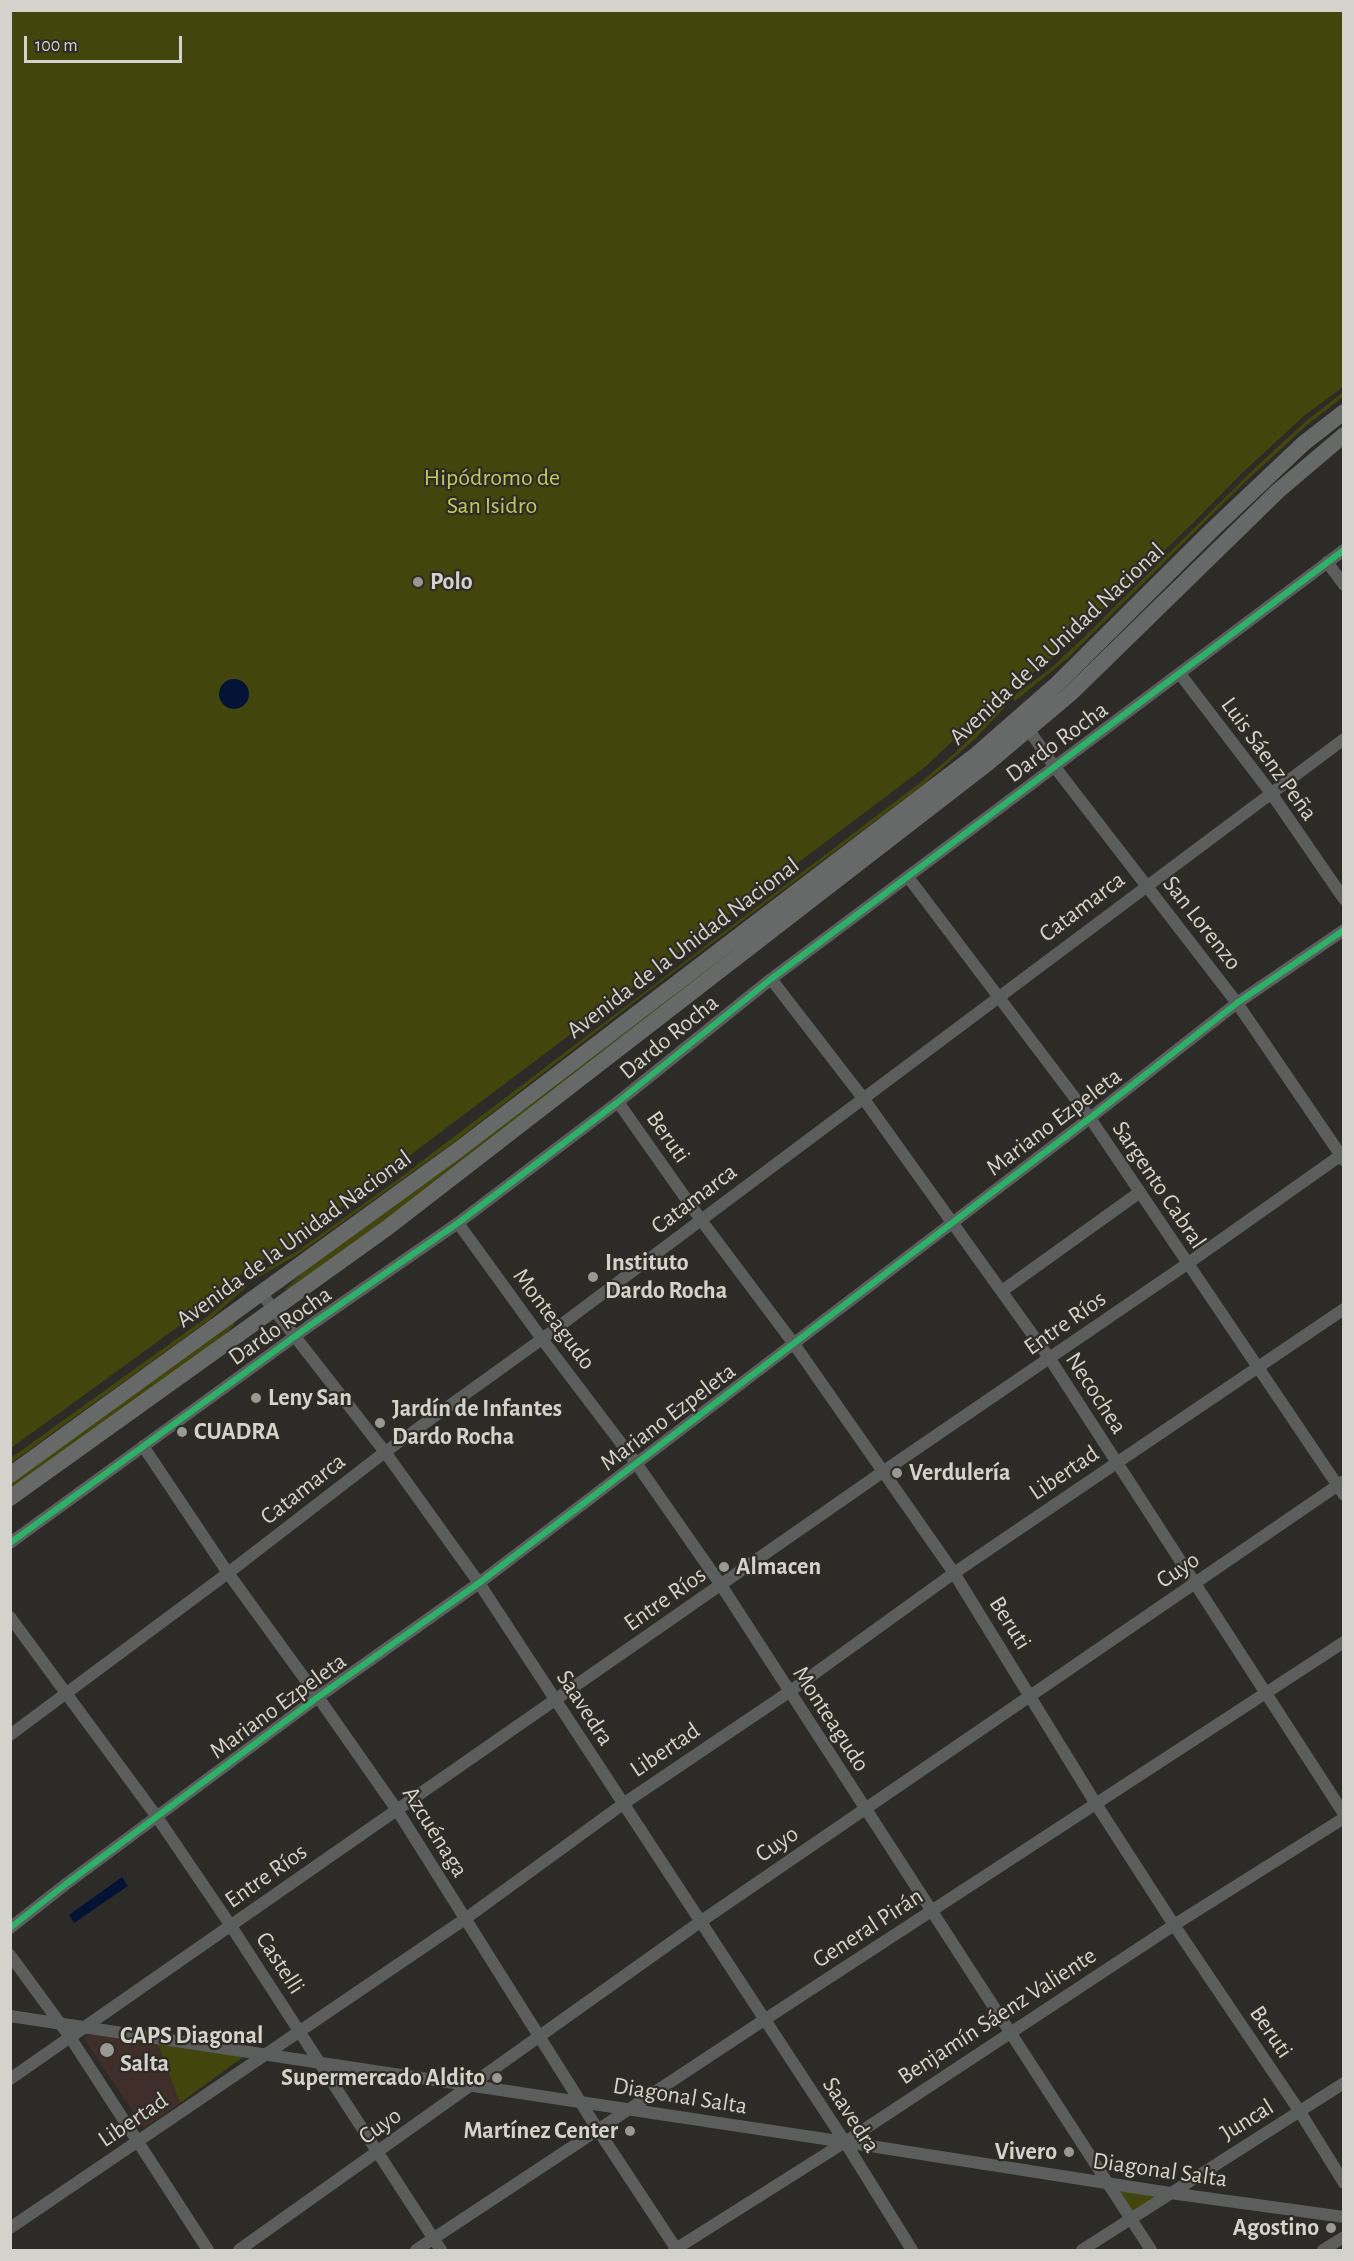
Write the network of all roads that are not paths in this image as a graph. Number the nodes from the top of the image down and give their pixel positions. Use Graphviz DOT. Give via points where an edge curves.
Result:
graph roads {
  1 [pos="1344,412"];
  2 [pos="1344,435"];
  3 [pos="1344,550"];
  4 [pos="1327,562"];
  5 [pos="1344,585"];
  6 [pos="1180,674"];
  7 [pos="1025,724"];
  8 [pos="1344,739"];
  9 [pos="1054,766"];
  10 [pos="1271,793"];
  11 [pos="908,877"];
  12 [pos="1146,886"];
  13 [pos="1344,899"];
  14 [pos="1344,930"];
  15 [pos="771,979"];
  16 [pos="998,998"];
  17 [pos="1237,1003"];
  18 [pos="863,1098"];
  19 [pos="618,1102"];
  20 [pos="1090,1118"];
  21 [pos="1342,1156"];
  22 [pos="1140,1192"];
  23 [pos="701,1220"];
  24 [pos="953,1221"];
  25 [pos="458,1223"];
  26 [pos="1187,1264"];
  27 [pos="1002,1291"];
  28 [pos="261,1293"];
  29 [pos="273,1308"];
  30 [pos="1344,1309"];
  31 [pos="295,1336"];
  32 [pos="542,1339"];
  33 [pos="794,1344"];
  34 [pos="1050,1359"];
  35 [pos="1258,1368"];
  36 [pos="143,1446"];
  37 [pos="385,1452"];
  38 [pos="636,1463"];
  39 [pos="1116,1464"];
  40 [pos="884,1471"];
  41 [pos="10,1474"];
  42 [pos="1342,1487"];
  43 [pos="10,1498"];
  44 [pos="10,1542"];
  45 [pos="228,1573"];
  46 [pos="954,1573"];
  47 [pos="479,1583"];
  48 [pos="1196,1584"];
  49 [pos="721,1586"];
  50 [pos="10,1617"];
  51 [pos="1344,1642"];
  52 [pos="67,1692"];
  53 [pos="789,1692"];
  54 [pos="1266,1694"];
  55 [pos="1032,1696"];
  56 [pos="318,1697"];
  57 [pos="556,1700"];
  58 [pos="10,1735"];
  59 [pos="623,1804"];
  60 [pos="1096,1804"];
  61 [pos="397,1810"];
  62 [pos="865,1810"];
  63 [pos="1344,1816"];
  64 [pos="157,1817"];
  65 [pos="932,1912"];
  66 [pos="465,1919"];
  67 [pos="700,1922"];
  68 [pos="1174,1925"];
  69 [pos="231,1926"];
  70 [pos="10,1928"];
  71 [pos="10,1955"];
  72 [pos="10,2016"];
  73 [pos="764,2020"];
  74 [pos="60,2024"];
  75 [pos="84,2027"];
  76 [pos="300,2032"];
  77 [pos="1010,2032"];
  78 [pos="539,2036"];
  79 [pos="70,2037"];
  80 [pos="265,2055"];
  81 [pos="320,2063"];
  82 [pos="10,2079"];
  83 [pos="1344,2083"];
  84 [pos="471,2086"];
  85 [pos="580,2102"];
  86 [pos="627,2110"];
  87 [pos="1300,2112"];
  88 [pos="598,2130"];
  89 [pos="845,2142"];
  90 [pos="137,2143"];
  91 [pos="378,2153"];
  92 [pos="1344,2183"];
  93 [pos="1107,2184"];
  94 [pos="1170,2193"];
  95 [pos="1344,2217"];
  96 [pos="1130,2219"];
  97 [pos="10,2228"];
  98 [pos="1344,2237"];
  99 [pos="433,2239"];
  100 [pos="208,2250"];
  101 [pos="239,2250"];
  102 [pos="416,2250"];
  103 [pos="441,2250"];
  104 [pos="676,2250"];
  105 [pos="912,2250"];
  106 [pos="1082,2250"];
  107 [pos="1151,2250"];
  108 [pos="1323,2250"];
  1 -- 7 [label="main road, Avenida de la Unidad Nacional" via="1304,443 1212,530"];
  2 -- 7 [label="main road, Avenida de la Unidad Nacional" via="1278,491 1127,639"];
  3 -- 4 [label="street, Dardo Rocha"];
  4 -- 5 [label="street"];
  4 -- 6 [label="street, Dardo Rocha"];
  6 -- 9 [label="street, Dardo Rocha"];
  6 -- 10 [label="street, Luis Sáenz Peña"];
  7 -- 9 [label="street, San Lorenzo"];
  7 -- 28 [label="main road, Avenida de la Unidad Nacional" via="977,754 458,1150"];
  7 -- 29 [label="main road, Avenida de la Unidad Nacional" via="727,967 387,1228"];
  8 -- 10 [label="street, Catamarca"];
  9 -- 11 [label="street, Dardo Rocha"];
  9 -- 12 [label="street, San Lorenzo"];
  10 -- 12 [label="street, Catamarca"];
  10 -- 13 [label="street, Luis Sáenz Peña"];
  11 -- 15 [label="street, Dardo Rocha"];
  11 -- 16 [label="street, Sargento Cabral"];
  12 -- 16 [label="street, Catamarca"];
  12 -- 17 [label="street, San Lorenzo"];
  14 -- 17 [label="street, Mariano Ezpeleta"];
  15 -- 18 [label="street, Necochea"];
  15 -- 19 [label="street, Dardo Rocha"];
  16 -- 18 [label="street, Catamarca"];
  16 -- 20 [label="street, Sargento Cabral"];
  17 -- 20 [label="street, Mariano Ezpeleta"];
  17 -- 21 [label="street, San Lorenzo"];
  18 -- 23 [label="street, Catamarca"];
  18 -- 24 [label="street, Necochea"];
  19 -- 23 [label="street, Beruti"];
  19 -- 25 [label="street, Dardo Rocha"];
  20 -- 22 [label="street, Sargento Cabral"];
  20 -- 24 [label="street, Mariano Ezpeleta"];
  21 -- 26 [label="street, Entre Ríos"];
  22 -- 26 [label="street, Sargento Cabral"];
  22 -- 27 [label="street"];
  23 -- 32 [label="street, Catamarca"];
  23 -- 33 [label="street, Beruti"];
  24 -- 27 [label="street, Necochea"];
  24 -- 33 [label="street, Mariano Ezpeleta"];
  25 -- 31 [label="street, Dardo Rocha"];
  25 -- 32 [label="street, Monteagudo"];
  26 -- 34 [label="street, Entre Ríos"];
  26 -- 35 [label="street, Sargento Cabral"];
  27 -- 34 [label="street, Necochea"];
  28 -- 29 [label="street, Saavedra"];
  28 -- 41 [label="main road, Avenida de la Unidad Nacional"];
  29 -- 31 [label="street, Saavedra"];
  29 -- 43 [label="main road, Avenida de la Unidad Nacional"];
  30 -- 35 [label="street, Libertad"];
  31 -- 36 [label="street, Dardo Rocha"];
  31 -- 37 [label="street, Saavedra"];
  32 -- 37 [label="street, Catamarca"];
  32 -- 38 [label="street, Monteagudo"];
  33 -- 38 [label="street, Mariano Ezpeleta"];
  33 -- 40 [label="street, Beruti"];
  34 -- 39 [label="street, Necochea"];
  34 -- 40 [label="street, Entre Ríos"];
  35 -- 39 [label="street, Libertad"];
  35 -- 42 [label="street, Sargento Cabral"];
  36 -- 44 [label="street, Dardo Rocha"];
  36 -- 45 [label="street, Azcuénaga"];
  37 -- 45 [label="street, Catamarca"];
  37 -- 47 [label="street, Saavedra"];
  38 -- 47 [label="street, Mariano Ezpeleta"];
  38 -- 49 [label="street, Monteagudo"];
  39 -- 46 [label="street, Libertad"];
  39 -- 48 [label="street, Necochea"];
  40 -- 46 [label="street, Beruti"];
  40 -- 49 [label="street, Entre Ríos"];
  42 -- 48 [label="street, Cuyo"];
  45 -- 52 [label="street, Catamarca"];
  45 -- 56 [label="street, Azcuénaga"];
  46 -- 53 [label="street, Libertad"];
  46 -- 55 [label="street, Beruti"];
  47 -- 56 [label="street, Mariano Ezpeleta"];
  47 -- 57 [label="street, Saavedra"];
  48 -- 54 [label="street, Necochea"];
  48 -- 55 [label="street, Cuyo"];
  49 -- 53 [label="street, Monteagudo"];
  49 -- 57 [label="street, Entre Ríos"];
  50 -- 52 [label="street, Castelli"];
  51 -- 54 [label="street, General Pirán"];
  52 -- 58 [label="street, Catamarca"];
  52 -- 64 [label="street, Castelli"];
  53 -- 59 [label="street, Libertad"];
  53 -- 62 [label="street, Monteagudo"];
  54 -- 60 [label="street, General Pirán"];
  54 -- 63 [label="street, Necochea"];
  55 -- 60 [label="street, Beruti"];
  55 -- 62 [label="street, Cuyo"];
  56 -- 61 [label="street, Azcuénaga"];
  56 -- 64 [label="street, Mariano Ezpeleta"];
  57 -- 59 [label="street, Saavedra"];
  57 -- 61 [label="street, Entre Ríos"];
  59 -- 66 [label="street, Libertad"];
  59 -- 67 [label="street, Saavedra"];
  60 -- 65 [label="street, General Pirán"];
  60 -- 68 [label="street, Beruti"];
  61 -- 66 [label="street, Azcuénaga"];
  61 -- 69 [label="street, Entre Ríos"];
  62 -- 65 [label="street, Monteagudo"];
  62 -- 67 [label="street, Cuyo"];
  63 -- 68 [label="street, Benjamín Sáenz Valiente"];
  64 -- 69 [label="street, Castelli"];
  64 -- 70 [label="street, Mariano Ezpeleta"];
  65 -- 73 [label="street, General Pirán"];
  65 -- 77 [label="street, Monteagudo"];
  66 -- 76 [label="street, Libertad"];
  66 -- 78 [label="street, Azcuénaga"];
  67 -- 73 [label="street, Saavedra"];
  67 -- 78 [label="street, Cuyo"];
  68 -- 77 [label="street, Benjamín Sáenz Valiente"];
  68 -- 87 [label="street, Beruti"];
  69 -- 75 [label="street, Entre Ríos"];
  69 -- 76 [label="street, Castelli"];
  71 -- 74 [label="street"];
  72 -- 74 [label="street, Diagonal Salta"];
  73 -- 86 [label="street, General Pirán"];
  73 -- 89 [label="street, Saavedra"];
  74 -- 75 [label="street, Diagonal Salta"];
  74 -- 79 [label="street"];
  75 -- 79 [label="street, Entre Ríos"];
  75 -- 80 [label="street, Diagonal Salta"];
  76 -- 80 [label="street, Libertad"];
  76 -- 81 [label="street, Castelli"];
  77 -- 89 [label="street, Benjamín Sáenz Valiente"];
  77 -- 93 [label="street, Monteagudo"];
  78 -- 84 [label="street, Cuyo"];
  78 -- 85 [label="street, Azcuénaga"];
  79 -- 82 [label="street, Entre Ríos"];
  79 -- 90 [label="street"];
  80 -- 81 [label="street, Diagonal Salta"];
  80 -- 90 [label="street, Libertad"];
  81 -- 84 [label="street, Diagonal Salta"];
  81 -- 91 [label="street, Castelli"];
  83 -- 87 [label="street, Juncal"];
  84 -- 85 [label="street, Diagonal Salta"];
  84 -- 91 [label="street, Cuyo"];
  85 -- 86 [label="street, Diagonal Salta"];
  85 -- 88 [label="street, Azcuénaga"];
  86 -- 88 [label="street, General Pirán"];
  86 -- 89 [label="street, Diagonal Salta"];
  87 -- 92 [label="street, Beruti"];
  87 -- 94 [label="street, Juncal"];
  88 -- 99 [label="street, General Pirán"];
  88 -- 104 [label="street, Azcuénaga"];
  89 -- 93 [label="street, Diagonal Salta"];
  89 -- 104 [label="street, Benjamín Sáenz Valiente"];
  89 -- 105 [label="street, Saavedra"];
  90 -- 97 [label="street, Libertad"];
  90 -- 100 [label="street"];
  91 -- 99 [label="street, Castelli"];
  91 -- 101 [label="street, Cuyo"];
  93 -- 94 [label="street, Diagonal Salta"];
  93 -- 96 [label="street, Monteagudo"];
  94 -- 95 [label="street, Diagonal Salta"];
  94 -- 96 [label="street, Juncal"];
  96 -- 106 [label="street, Juncal"];
  96 -- 107 [label="street, Monteagudo"];
  98 -- 108 [label="street"];
  99 -- 102 [label="street, General Pirán"];
  99 -- 103 [label="street, Castelli"];
}
